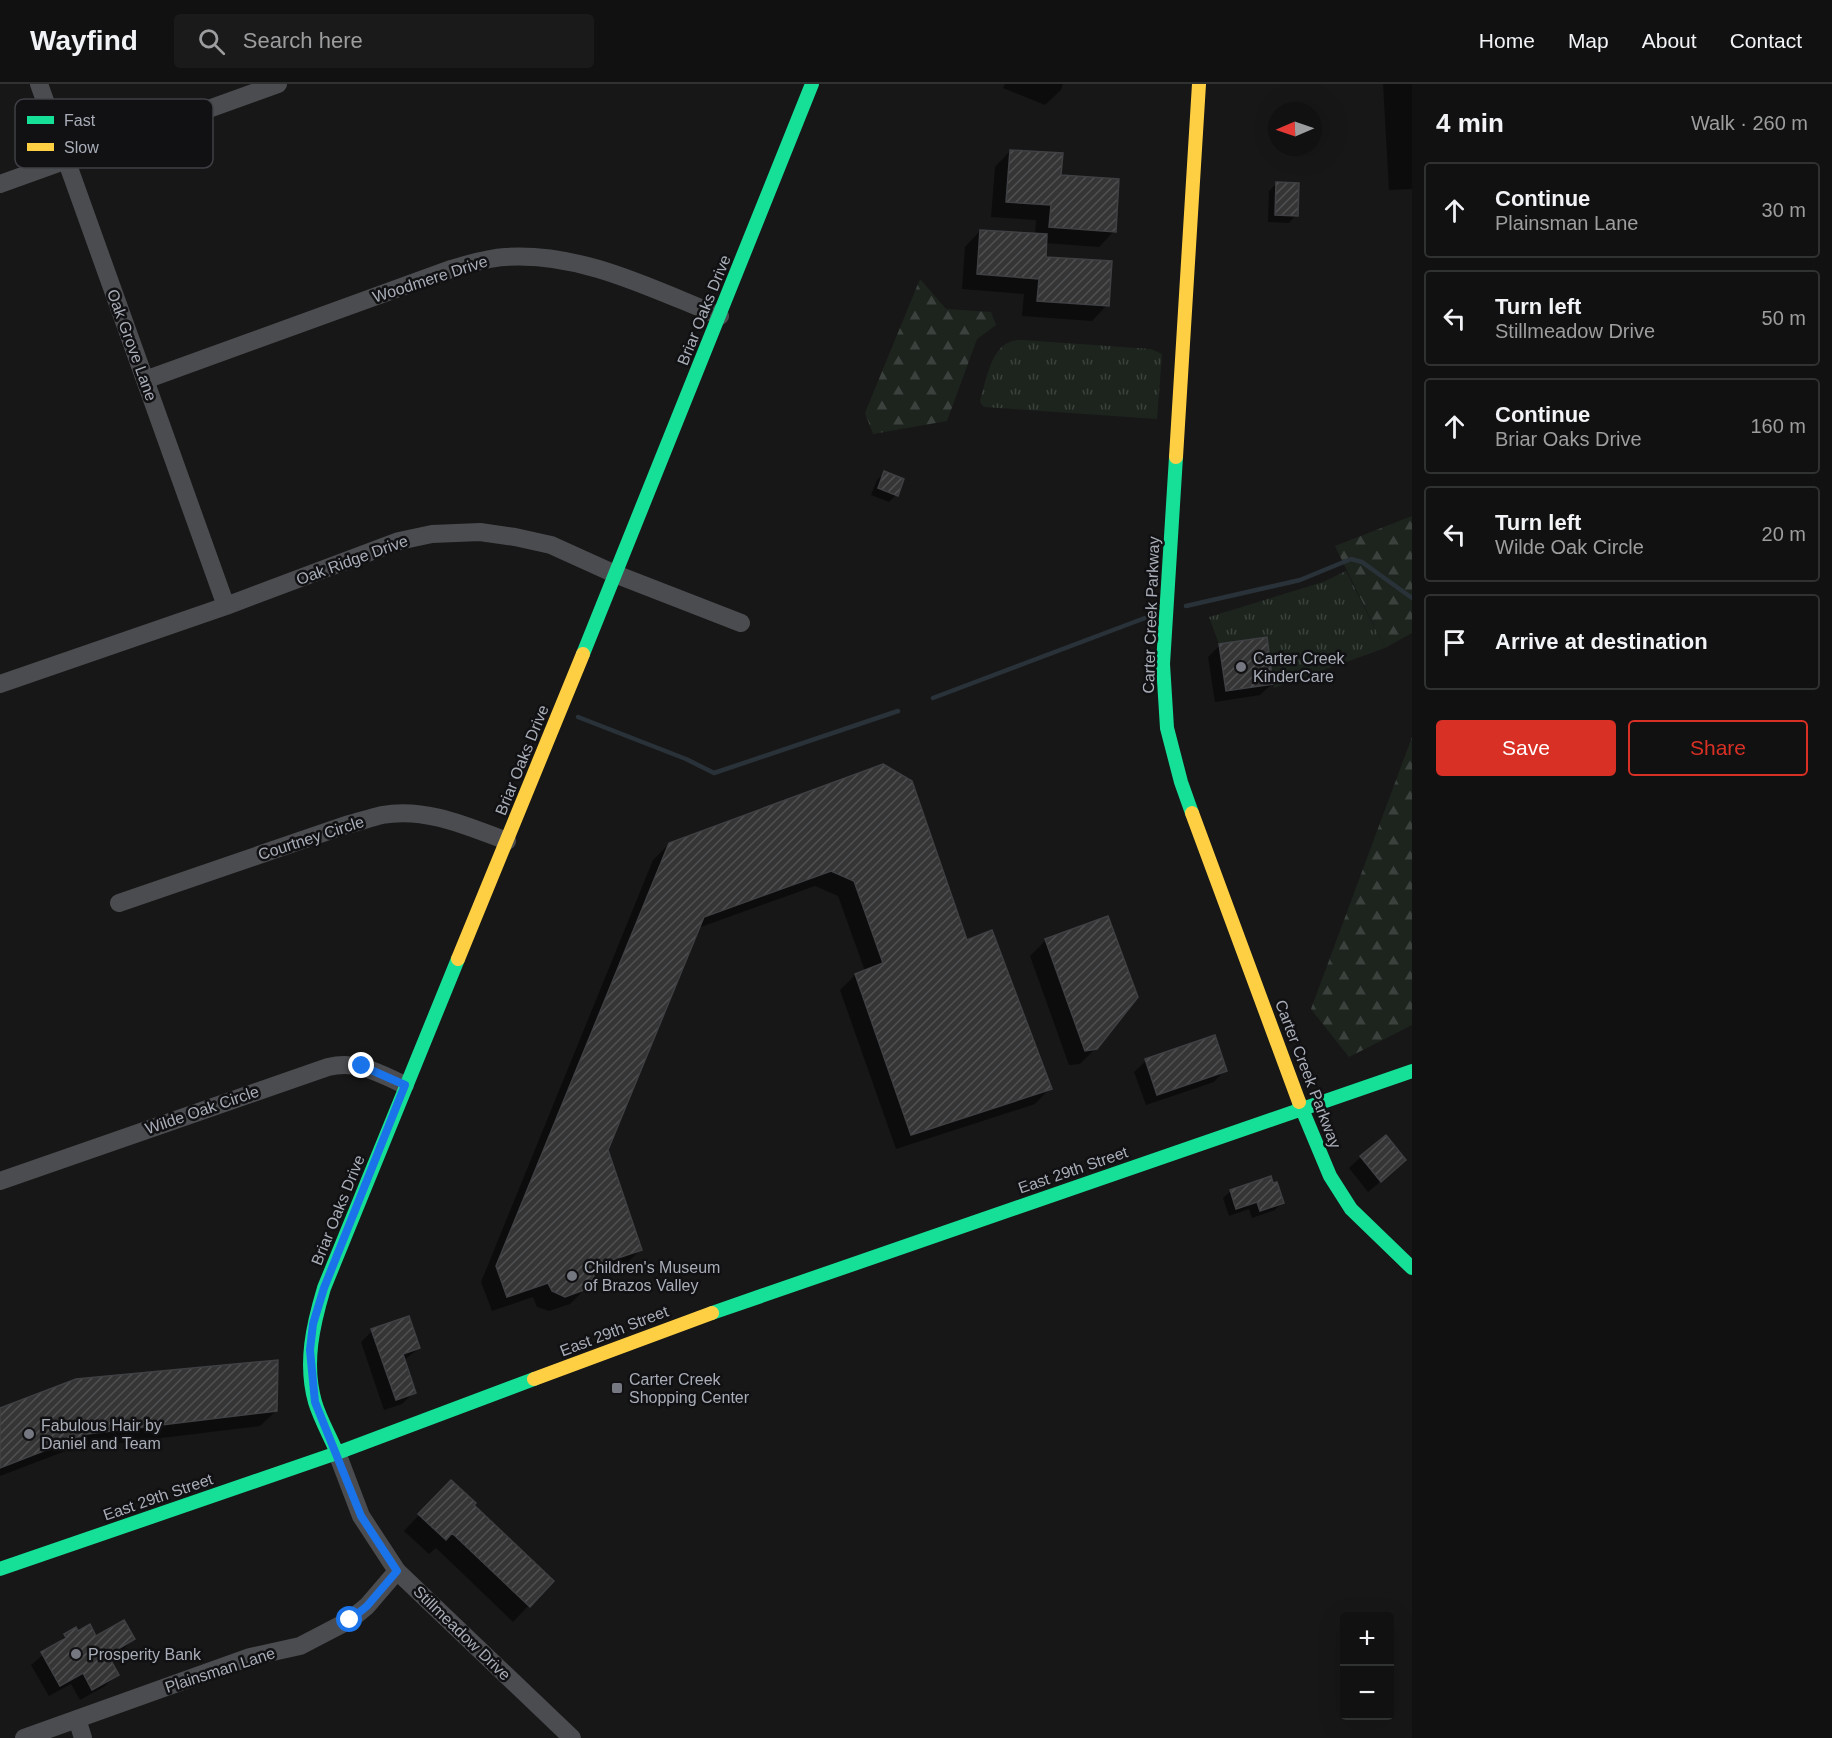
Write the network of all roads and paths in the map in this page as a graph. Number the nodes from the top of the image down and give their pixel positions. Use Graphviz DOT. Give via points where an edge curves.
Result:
graph roads {
  1 [pos="39,84"];
  2 [pos="278,84"];
  3 [pos="1199,84"];
  4 [pos="810,85"];
  5 [pos="44,99"];
  6 [pos="213,107"];
  7 [pos="44,168"];
  8 [pos="69,168"];
  9 [pos="0,184"];
  10 [pos="720,316"];
  11 [pos="145,380"];
  12 [pos="615,574"];
  13 [pos="226,606"];
  14 [pos="741,623"];
  15 [pos="0,684"];
  16 [pos="507,841"];
  17 [pos="119,903"];
  18 [pos="1412,1071"];
  19 [pos="405,1085"];
  20 [pos="1302,1109"];
  21 [pos="0,1182"];
  22 [pos="1412,1268"];
  23 [pos="337,1453"];
  24 [pos="0,1569"];
  25 [pos="397,1571"];
  26 [pos="77,1719"];
  27 [pos="24,1738"];
  28 [pos="83,1738"];
  29 [pos="572,1738"];
  1 -- 5 [label="street, Oak Grove Lane"];
  2 -- 6 [label="street"];
  3 -- 20 [label="street, Carter Creek Parkway" via="1164,699 1181,782"];
  4 -- 10 [label="street, Briar Oaks Drive"];
  7 -- 9 [label="street"];
  8 -- 11 [label="street, Oak Grove Lane"];
  10 -- 11 [label="street, Woodmere Drive" via="574,261 503,257 451,269"];
  10 -- 12 [label="street, Briar Oaks Drive"];
  11 -- 13 [label="street, Oak Grove Lane"];
  12 -- 13 [label="street, Oak Ridge Drive" via="550,545 515,537 480,532 432,534 399,540"];
  12 -- 14 [label="street, Oak Ridge Drive"];
  12 -- 16 [label="street, Briar Oaks Drive"];
  13 -- 15 [label="street, Oak Ridge Drive"];
  16 -- 17 [label="street, Courtney Circle" via="447,819 383,815"];
  16 -- 19 [label="street, Briar Oaks Drive"];
  18 -- 20 [label="street, East 29th Street"];
  19 -- 21 [label="street, Wilde Oak Circle" via="362,1066 343,1063"];
  19 -- 23 [label="street, Briar Oaks Drive" via="313,1324 310,1350 315,1402"];
  20 -- 22 [label="street, Carter Creek Parkway" via="1330,1176 1351,1209"];
  20 -- 23 [label="street, East 29th Street" via="685,1322"];
  23 -- 24 [label="street, East 29th Street"];
  23 -- 25 [label="street, Stillmeadow Drive" via="361,1516"];
  25 -- 26 [label="street, Plainsman Lane" via="350,1620 300,1646 250,1657"];
  25 -- 29 [label="street, Stillmeadow Drive"];
  26 -- 27 [label="street, Plainsman Lane"];
  26 -- 28 [label="street"];
}
